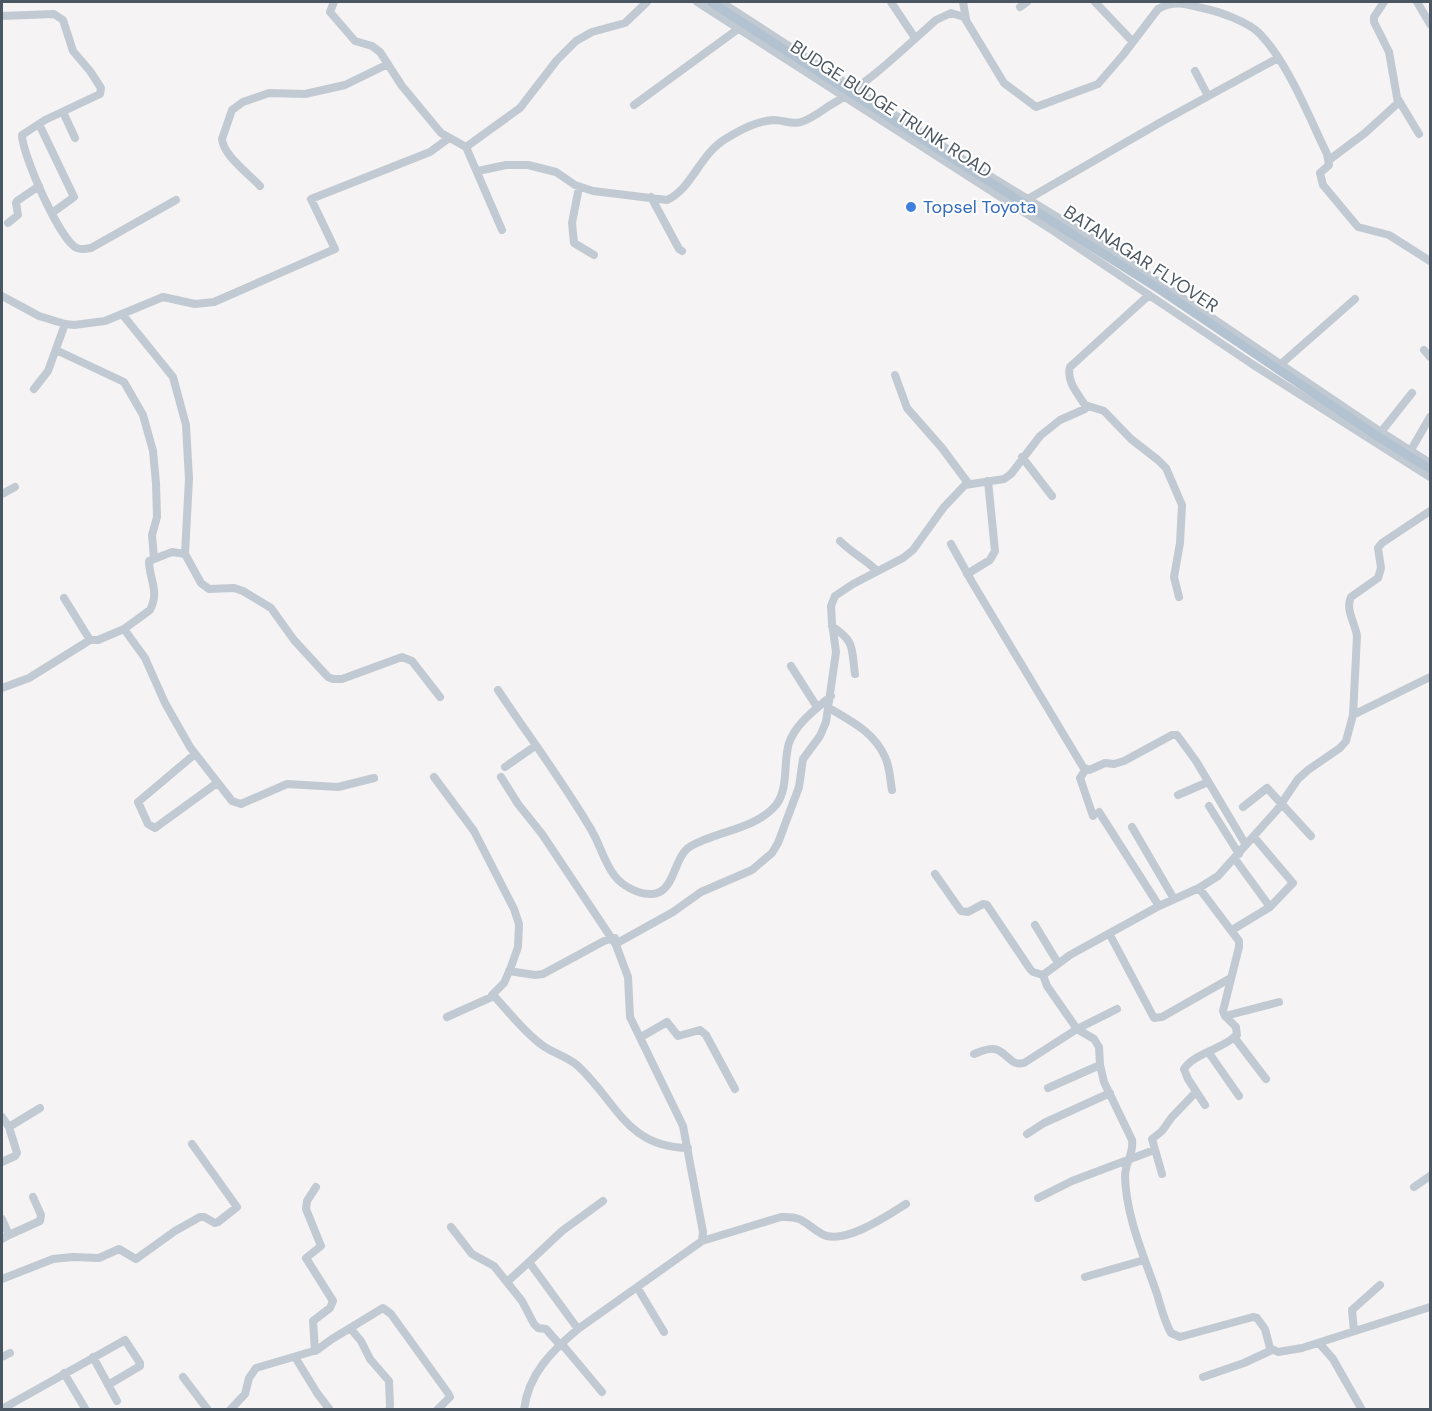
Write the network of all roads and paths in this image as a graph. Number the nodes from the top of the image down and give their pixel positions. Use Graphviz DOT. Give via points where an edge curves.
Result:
graph roads {
  1 [pos="334,2"];
  2 [pos="647,2"];
  3 [pos="697,2"];
  4 [pos="711,2"];
  5 [pos="721,2"];
  6 [pos="891,2"];
  7 [pos="963,2"];
  8 [pos="1027,2"];
  9 [pos="1095,2"];
  10 [pos="1384,2"];
  11 [pos="1418,2"];
  12 [pos="1020,7"];
  13 [pos="2,16"];
  14 [pos="966,19"];
  15 [pos="1430,24"];
  16 [pos="738,29"];
  17 [pos="915,38"];
  18 [pos="1133,42"];
  19 [pos="1278,58"];
  20 [pos="388,64"];
  21 [pos="1195,71"];
  22 [pos="856,89"];
  23 [pos="1208,96"];
  24 [pos="844,98"];
  25 [pos="1398,99"];
  26 [pos="634,105"];
  27 [pos="63,112"];
  28 [pos="39,124"];
  29 [pos="1419,134"];
  30 [pos="75,138"];
  31 [pos="449,138"];
  32 [pos="466,147"];
  33 [pos="1329,160"];
  34 [pos="478,171"];
  35 [pos="39,186"];
  36 [pos="260,186"];
  37 [pos="579,186"];
  38 [pos="651,197"];
  39 [pos="176,200"];
  40 [pos="1028,200"];
  41 [pos="52,213"];
  42 [pos="8,223"];
  43 [pos="502,230"];
  44 [pos="682,252"];
  45 [pos="594,255"];
  46 [pos="1431,261"];
  47 [pos="1149,295"];
  48 [pos="2,296"];
  49 [pos="1355,299"];
  50 [pos="122,314"];
  51 [pos="66,324"];
  52 [pos="56,350"];
  53 [pos="1424,350"];
  54 [pos="1431,357"];
  55 [pos="1281,364"];
  56 [pos="895,375"];
  57 [pos="34,389"];
  58 [pos="1412,393"];
  59 [pos="1085,405"];
  60 [pos="1431,417"];
  61 [pos="1382,432"];
  62 [pos="1411,450"];
  63 [pos="1022,457"];
  64 [pos="1431,463"];
  65 [pos="1431,469"];
  66 [pos="1431,477"];
  67 [pos="988,482"];
  68 [pos="968,483"];
  69 [pos="15,487"];
  70 [pos="2,494"];
  71 [pos="1052,496"];
  72 [pos="1431,511"];
  73 [pos="840,541"];
  74 [pos="951,544"];
  75 [pos="186,554"];
  76 [pos="154,558"];
  77 [pos="877,571"];
  78 [pos="967,574"];
  79 [pos="1179,597"];
  80 [pos="64,598"];
  81 [pos="832,626"];
  82 [pos="124,630"];
  83 [pos="90,640"];
  84 [pos="791,666"];
  85 [pos="855,674"];
  86 [pos="1431,677"];
  87 [pos="2,688"];
  88 [pos="498,690"];
  89 [pos="831,696"];
  90 [pos="440,698"];
  91 [pos="817,708"];
  92 [pos="829,708"];
  93 [pos="1353,715"];
  94 [pos="535,746"];
  95 [pos="195,754"];
  96 [pos="505,767"];
  97 [pos="1086,769"];
  98 [pos="434,777"];
  99 [pos="501,777"];
  100 [pos="375,778"];
  101 [pos="1208,782"];
  102 [pos="217,783"];
  103 [pos="892,790"];
  104 [pos="1178,795"];
  105 [pos="1281,803"];
  106 [pos="1209,806"];
  107 [pos="1243,807"];
  108 [pos="1132,827"];
  109 [pos="1311,836"];
  110 [pos="1254,837"];
  111 [pos="1246,845"];
  112 [pos="1237,856"];
  113 [pos="935,874"];
  114 [pos="1199,888"];
  115 [pos="1174,899"];
  116 [pos="1159,906"];
  117 [pos="1270,907"];
  118 [pos="1035,925"];
  119 [pos="1232,930"];
  120 [pos="1110,935"];
  121 [pos="617,941"];
  122 [pos="1058,963"];
  123 [pos="509,971"];
  124 [pos="1043,975"];
  125 [pos="1229,979"];
  126 [pos="492,995"];
  127 [pos="1279,1002"];
  128 [pos="1117,1009"];
  129 [pos="1225,1016"];
  130 [pos="447,1017"];
  131 [pos="1077,1029"];
  132 [pos="641,1037"];
  133 [pos="1234,1037"];
  134 [pos="1209,1053"];
  135 [pos="974,1054"];
  136 [pos="1100,1065"];
  137 [pos="1266,1079"];
  138 [pos="1048,1088"];
  139 [pos="735,1089"];
  140 [pos="1196,1092"];
  141 [pos="1110,1093"];
  142 [pos="1239,1095"];
  143 [pos="1205,1105"];
  144 [pos="40,1108"];
  145 [pos="2,1117"];
  146 [pos="9,1127"];
  147 [pos="1027,1134"];
  148 [pos="192,1144"];
  149 [pos="688,1148"];
  150 [pos="1154,1150"];
  151 [pos="1130,1160"];
  152 [pos="2,1162"];
  153 [pos="1162,1174"];
  154 [pos="1431,1176"];
  155 [pos="316,1187"];
  156 [pos="1414,1187"];
  157 [pos="33,1197"];
  158 [pos="1038,1198"];
  159 [pos="603,1201"];
  160 [pos="906,1204"];
  161 [pos="2,1219"];
  162 [pos="451,1227"];
  163 [pos="5,1237"];
  164 [pos="702,1241"];
  165 [pos="1144,1260"];
  166 [pos="529,1262"];
  167 [pos="1084,1277"];
  168 [pos="2,1278"];
  169 [pos="507,1282"];
  170 [pos="1380,1285"];
  171 [pos="637,1287"];
  172 [pos="1431,1307"];
  173 [pos="350,1328"];
  174 [pos="578,1329"];
  175 [pos="1354,1331"];
  176 [pos="664,1332"];
  177 [pos="1318,1343"];
  178 [pos="561,1344"];
  179 [pos="1272,1350"];
  180 [pos="315,1351"];
  181 [pos="10,1353"];
  182 [pos="2,1357"];
  183 [pos="93,1357"];
  184 [pos="295,1357"];
  185 [pos="64,1373"];
  186 [pos="183,1377"];
  187 [pos="1203,1377"];
  188 [pos="108,1385"];
  189 [pos="602,1392"];
  190 [pos="117,1401"];
  191 [pos="2,1409"];
  192 [pos="86,1410"];
  193 [pos="207,1410"];
  194 [pos="230,1410"];
  195 [pos="330,1410"];
  196 [pos="389,1410"];
  197 [pos="437,1410"];
  198 [pos="524,1410"];
  199 [pos="1362,1410"];
  1 -- 20 [label="street" via="330,12 333,19 355,41 376,48"];
  2 -- 32 [label="street" via="625,22 576,41 520,108"];
  3 -- 16 [label="street, BUDGE BUDGE TRUNK ROAD"];
  4 -- 65 [label="main road, BATANAGAR FLYOVER, bridge" via="1159,289"];
  5 -- 22 [label="street, BUDGE BUDGE TRUNK ROAD"];
  6 -- 17 [label="street"];
  7 -- 14 [label="street"];
  8 -- 12 [label="street"];
  9 -- 18 [label="street"];
  10 -- 25 [label="street" via="1374,22 1389,52"];
  11 -- 15 [label="street"];
  13 -- 27 [label="street" via="54,14 63,20 73,51 102,92"];
  14 -- 17 [label="street" via="951,13"];
  14 -- 18 [label="street" via="1004,83 1036,107 1098,84"];
  16 -- 24 [label="street, BUDGE BUDGE TRUNK ROAD"];
  16 -- 26 [label="street"];
  17 -- 22 [label="street"];
  18 -- 19 [label="street" via="1158,9 1176,2 1209,9 1249,25"];
  19 -- 23 [label="street"];
  19 -- 33 [label="street"];
  20 -- 31 [label="street" via="431,123"];
  20 -- 36 [label="street" via="345,85 305,94 269,93 236,106 230,113 222,144"];
  21 -- 23 [label="street"];
  22 -- 24 [label="street"];
  22 -- 40 [label="street, BUDGE BUDGE TRUNK ROAD"];
  23 -- 40 [label="street"];
  24 -- 38 [label="street" via="797,123 774,120 743,129 713,147 671,198"];
  24 -- 47 [label="street, BUDGE BUDGE TRUNK ROAD"];
  25 -- 29 [label="street"];
  25 -- 33 [label="street" via="1386,115"];
  27 -- 28 [label="street"];
  27 -- 30 [label="street"];
  28 -- 35 [label="street" via="24,133 22,139"];
  28 -- 41 [label="street" via="74,197"];
  31 -- 32 [label="street"];
  31 -- 50 [label="street" via="430,152 310,199 335,249 214,302 195,304 163,297"];
  32 -- 34 [label="street"];
  33 -- 46 [label="street" via="1320,178 1351,221 1389,235"];
  34 -- 37 [label="street" via="528,165 556,172"];
  34 -- 43 [label="street"];
  35 -- 41 [label="street"];
  35 -- 42 [label="street" via="17,201 18,215"];
  37 -- 38 [label="street" via="617,195"];
  37 -- 45 [label="street" via="572,224 574,243"];
  38 -- 44 [label="street"];
  39 -- 41 [label="street" via="84,249 73,246"];
  40 -- 55 [label="street, BUDGE BUDGE TRUNK ROAD" via="1113,251"];
  47 -- 59 [label="street" via="1070,367 1070,381"];
  47 -- 66 [label="street, BUDGE BUDGE TRUNK ROAD"];
  48 -- 51 [label="street" via="33,314"];
  49 -- 55 [label="street"];
  50 -- 51 [label="street" via="105,321"];
  50 -- 75 [label="street" via="173,377 186,425"];
  51 -- 52 [label="street"];
  52 -- 57 [label="street" via="48,372"];
  52 -- 76 [label="street" via="124,382 143,415 153,451 156,483"];
  53 -- 54 [label="street"];
  55 -- 61 [label="street, BUDGE BUDGE TRUNK ROAD"];
  56 -- 68 [label="street" via="907,408"];
  58 -- 61 [label="street"];
  59 -- 63 [label="street" via="1082,412 1060,420 1040,436"];
  59 -- 79 [label="street" via="1104,411 1166,468 1182,505 1174,578"];
  60 -- 62 [label="street"];
  61 -- 62 [label="street, BUDGE BUDGE TRUNK ROAD"];
  62 -- 64 [label="street, BUDGE BUDGE TRUNK ROAD"];
  63 -- 67 [label="street" via="1011,474"];
  63 -- 71 [label="street"];
  67 -- 68 [label="street"];
  67 -- 78 [label="street" via="995,551 990,561"];
  68 -- 77 [label="street" via="955,493 913,550"];
  69 -- 70 [label="street"];
  72 -- 93 [label="street" via="1382,543 1378,548 1378,578 1349,602 1356,628"];
  73 -- 77 [label="street"];
  74 -- 78 [label="street"];
  75 -- 76 [label="street" via="171,552"];
  75 -- 90 [label="street" via="201,583 209,589 234,588 271,608 294,640 333,680 402,657 412,661"];
  76 -- 82 [label="street" via="149,561 155,586 150,610"];
  77 -- 81 [label="street" via="835,596"];
  78 -- 97 [label="street"];
  80 -- 83 [label="street"];
  81 -- 85 [label="street" via="851,643"];
  81 -- 89 [label="street" via="836,652"];
  82 -- 83 [label="street"];
  82 -- 95 [label="street" via="145,658 165,703"];
  83 -- 87 [label="street" via="29,678"];
  84 -- 91 [label="street"];
  86 -- 93 [label="street"];
  88 -- 94 [label="street"];
  89 -- 91 [label="street"];
  89 -- 92 [label="street"];
  91 -- 94 [label="street" via="798,726 789,744 784,783 774,806 757,819 687,848 668,885 652,894 632,889 613,874 588,824"];
  92 -- 103 [label="street" via="873,738 885,757"];
  92 -- 121 [label="street" via="819,736 803,759 800,787 772,853 752,870 701,892 673,912"];
  93 -- 105 [label="street" via="1346,741 1308,770"];
  94 -- 96 [label="street"];
  95 -- 102 [label="street"];
  95 -- 102 [label="street" via="138,802 148,824 155,828"];
  97 -- 101 [label="street" via="1124,761 1174,735 1184,743"];
  97 -- 116 [label="street" via="1080,778 1096,814"];
  98 -- 123 [label="street" via="474,831 514,909 518,947"];
  99 -- 121 [label="street"];
  100 -- 102 [label="street" via="338,787 287,784 239,804"];
  101 -- 104 [label="street"];
  101 -- 111 [label="street"];
  105 -- 107 [label="street" via="1267,788"];
  105 -- 109 [label="street"];
  105 -- 110 [label="street"];
  106 -- 112 [label="street"];
  108 -- 115 [label="street"];
  110 -- 111 [label="street"];
  110 -- 117 [label="street" via="1293,883"];
  111 -- 112 [label="street"];
  112 -- 114 [label="street" via="1218,876"];
  112 -- 117 [label="street"];
  113 -- 124 [label="street" via="961,911 987,905 1030,969"];
  114 -- 115 [label="street"];
  114 -- 119 [label="street"];
  115 -- 116 [label="street"];
  116 -- 120 [label="street"];
  117 -- 119 [label="street"];
  118 -- 122 [label="street"];
  119 -- 125 [label="street" via="1239,947"];
  120 -- 122 [label="street"];
  120 -- 125 [label="street" via="1154,1017 1162,1017"];
  121 -- 123 [label="street" via="543,974"];
  121 -- 132 [label="street" via="629,981 630,1017"];
  122 -- 124 [label="street"];
  123 -- 126 [label="street"];
  124 -- 131 [label="street"];
  125 -- 129 [label="street"];
  126 -- 130 [label="street"];
  126 -- 149 [label="street" via="539,1043 579,1067 638,1134 670,1148"];
  127 -- 129 [label="street"];
  128 -- 131 [label="street"];
  129 -- 133 [label="street" via="1238,1031"];
  131 -- 135 [label="street" via="1019,1065 994,1049"];
  131 -- 136 [label="street" via="1094,1039 1099,1047"];
  132 -- 139 [label="street" via="667,1022 678,1036 700,1030"];
  132 -- 149 [label="street" via="683,1126"];
  133 -- 134 [label="street"];
  133 -- 137 [label="street"];
  134 -- 140 [label="street" via="1184,1069"];
  134 -- 142 [label="street"];
  136 -- 138 [label="street"];
  136 -- 141 [label="street"];
  140 -- 143 [label="street"];
  140 -- 150 [label="street" via="1152,1139"];
  141 -- 147 [label="street"];
  141 -- 151 [label="street" via="1132,1140"];
  144 -- 146 [label="street"];
  145 -- 146 [label="street"];
  146 -- 152 [label="street" via="16,1153"];
  148 -- 168 [label="street" via="237,1207 218,1222 200,1217 136,1259 119,1249 99,1258 53,1259"];
  149 -- 164 [label="street" via="704,1232"];
  150 -- 151 [label="street"];
  150 -- 153 [label="street"];
  151 -- 158 [label="street"];
  151 -- 165 [label="street" via="1125,1178"];
  154 -- 156 [label="street"];
  155 -- 180 [label="street" via="306,1209 321,1246 306,1258 333,1301 313,1321"];
  157 -- 163 [label="street" via="40,1221"];
  159 -- 166 [label="street"];
  160 -- 164 [label="street" via="842,1237 828,1237 805,1221 781,1217"];
  161 -- 163 [label="street"];
  162 -- 169 [label="street" via="472,1254 491,1263"];
  164 -- 171 [label="street"];
  165 -- 167 [label="street"];
  165 -- 179 [label="street" via="1171,1333 1180,1336 1253,1317 1265,1329"];
  166 -- 169 [label="street"];
  166 -- 174 [label="street"];
  169 -- 178 [label="street" via="534,1324 546,1329"];
  170 -- 175 [label="street" via="1352,1310"];
  171 -- 174 [label="street"];
  171 -- 176 [label="street"];
  172 -- 175 [label="street"];
  173 -- 180 [label="street"];
  173 -- 196 [label="street" via="389,1380"];
  173 -- 197 [label="street" via="379,1310 387,1310 448,1393 450,1397"];
  174 -- 178 [label="street"];
  175 -- 177 [label="street"];
  177 -- 179 [label="street"];
  177 -- 199 [label="street" via="1333,1359"];
  178 -- 189 [label="street"];
  178 -- 198 [label="street" via="529,1386"];
  179 -- 187 [label="street"];
  180 -- 184 [label="street"];
  181 -- 182 [label="street"];
  183 -- 185 [label="street"];
  183 -- 188 [label="street"];
  183 -- 188 [label="street" via="125,1340 140,1363"];
  184 -- 194 [label="street" via="256,1368 245,1394"];
  184 -- 195 [label="street"];
  185 -- 191 [label="street"];
  185 -- 192 [label="street"];
  186 -- 193 [label="street"];
  188 -- 190 [label="street"];
}
